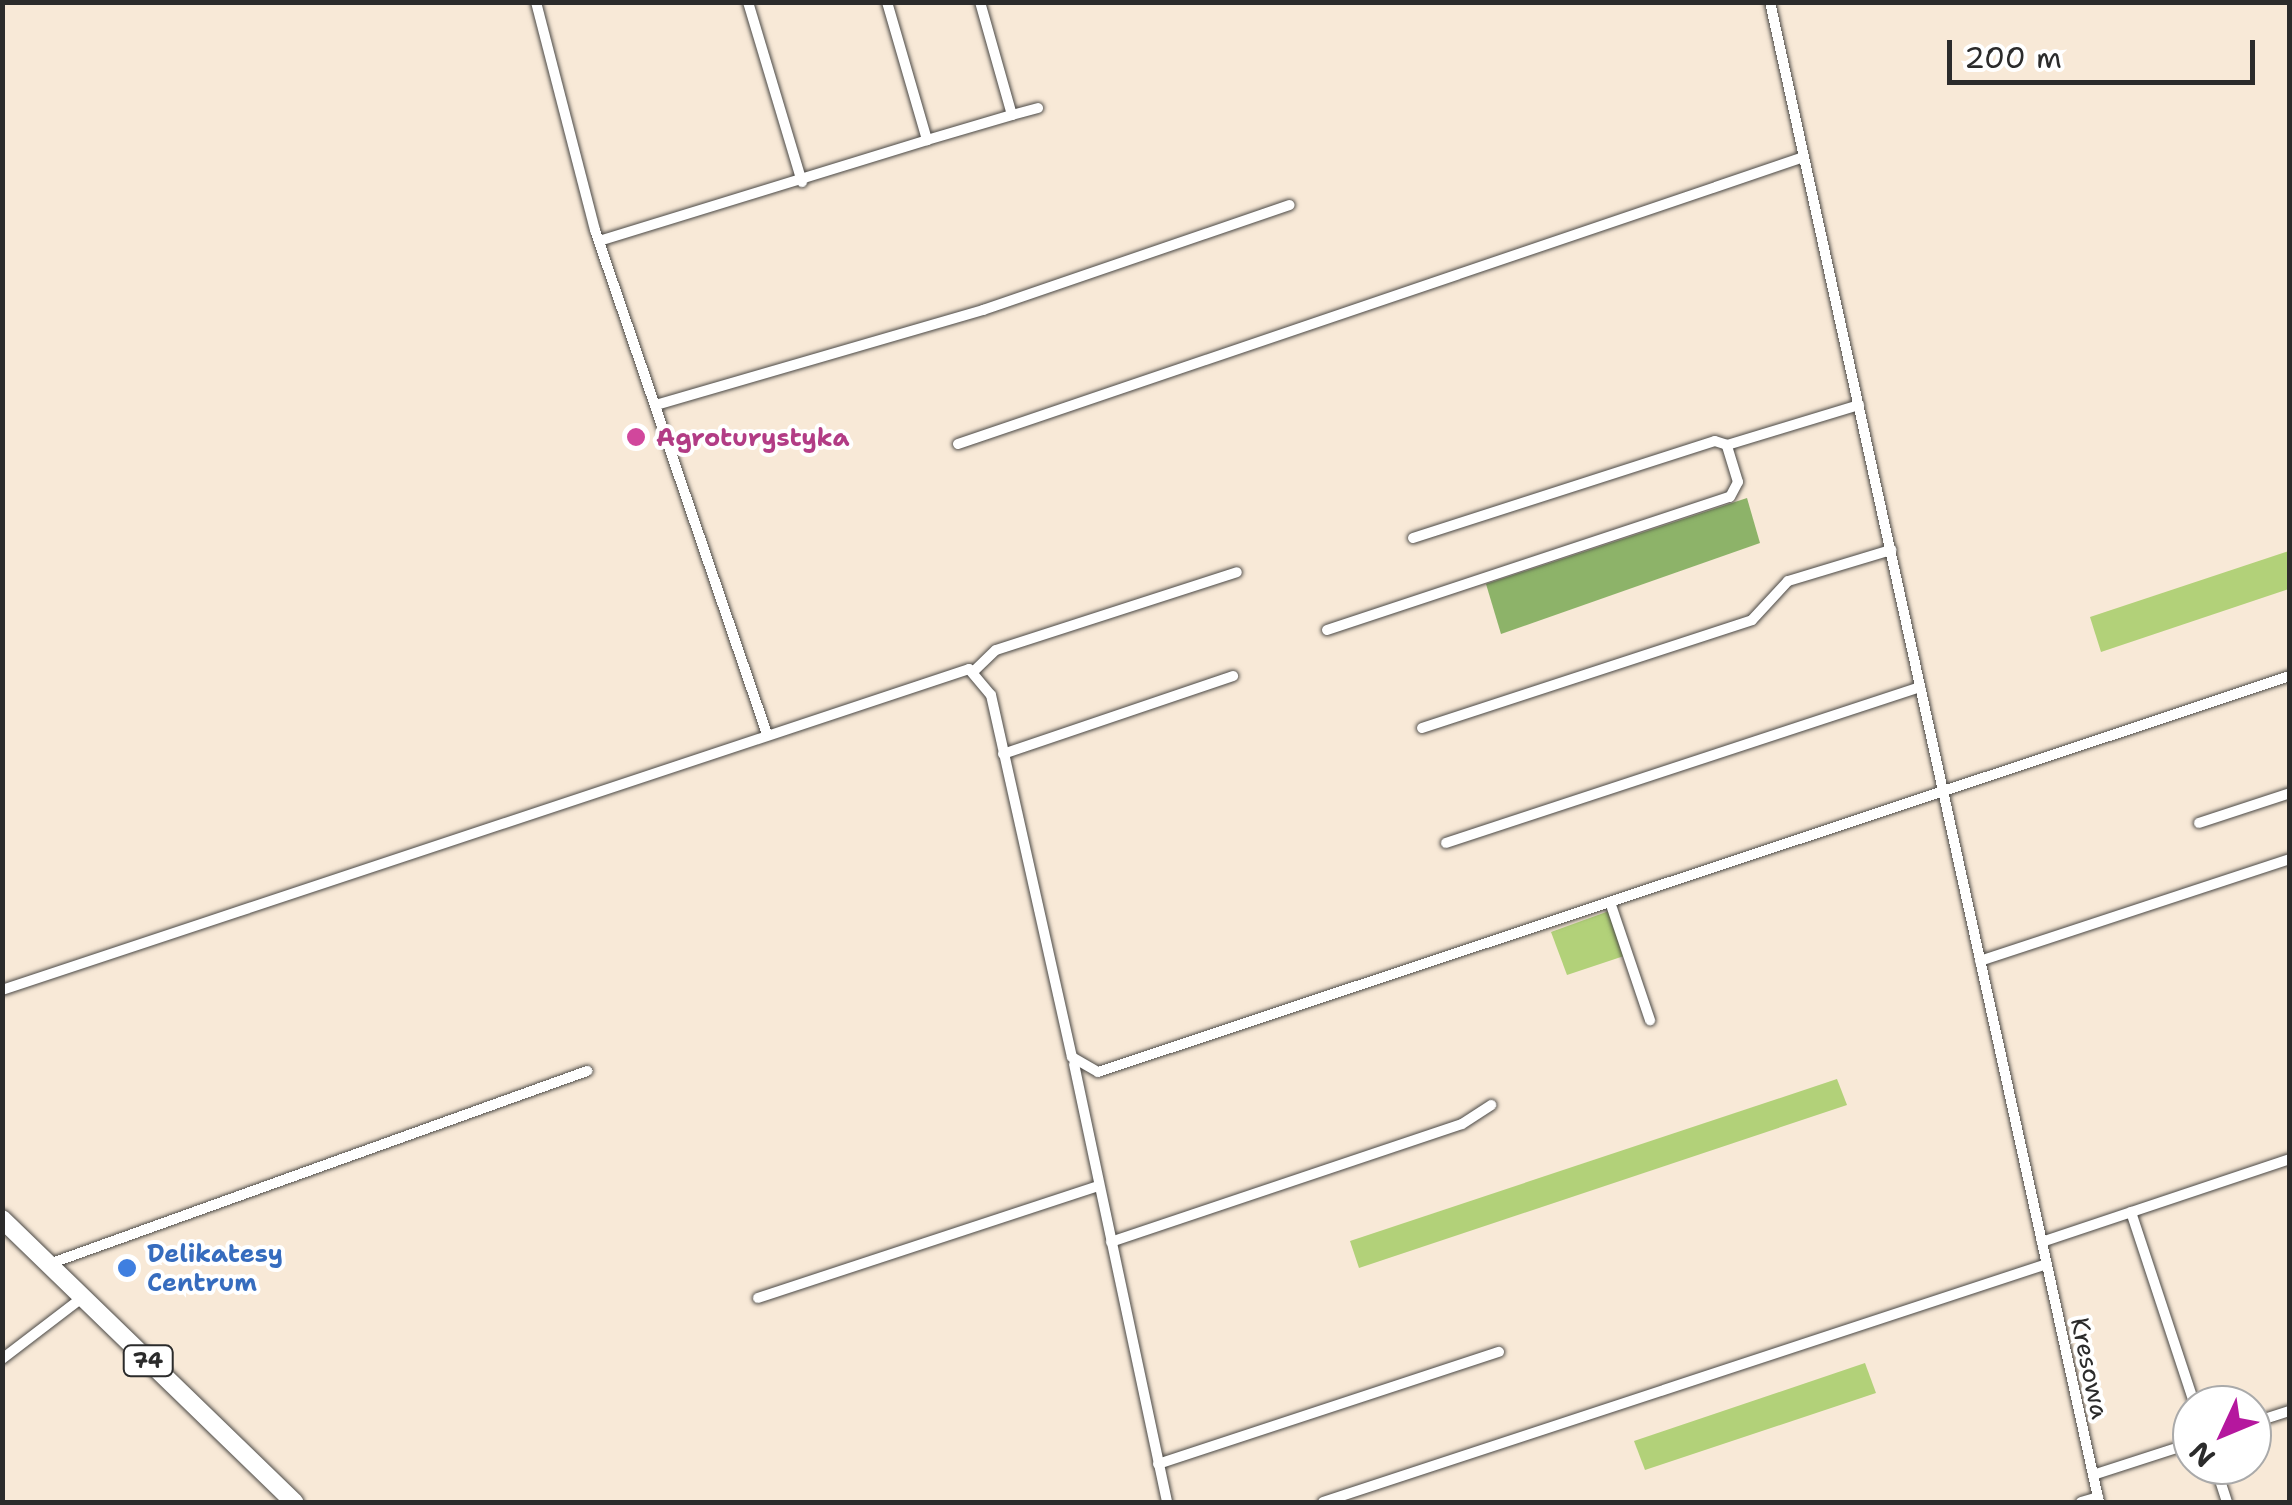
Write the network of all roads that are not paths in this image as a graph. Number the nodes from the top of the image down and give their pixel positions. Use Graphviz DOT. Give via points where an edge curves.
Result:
graph roads {
  1 [pos="536,2"];
  2 [pos="748,2"];
  3 [pos="887,2"];
  4 [pos="980,2"];
  5 [pos="1770,2"];
  6 [pos="1038,108"];
  7 [pos="1012,114"];
  8 [pos="927,140"];
  9 [pos="1804,157"];
  10 [pos="802,182"];
  11 [pos="1288,205"];
  12 [pos="598,240"];
  13 [pos="1859,404"];
  14 [pos="656,405"];
  15 [pos="958,444"];
  16 [pos="1728,445"];
  17 [pos="1413,538"];
  18 [pos="1891,550"];
  19 [pos="1237,572"];
  20 [pos="1327,630"];
  21 [pos="974,671"];
  22 [pos="1233,676"];
  23 [pos="2290,676"];
  24 [pos="1920,687"];
  25 [pos="1422,728"];
  26 [pos="768,734"];
  27 [pos="1003,754"];
  28 [pos="1942,792"];
  29 [pos="2290,793"];
  30 [pos="2198,823"];
  31 [pos="1446,843"];
  32 [pos="2290,859"];
  33 [pos="1610,902"];
  34 [pos="1980,962"];
  35 [pos="2,990"];
  36 [pos="1650,1020"];
  37 [pos="1074,1062"];
  38 [pos="587,1071"];
  39 [pos="1491,1105"];
  40 [pos="2290,1159"];
  41 [pos="1098,1186"];
  42 [pos="2131,1212"];
  43 [pos="2,1219"];
  44 [pos="1111,1242"];
  45 [pos="2042,1242"];
  46 [pos="49,1264"];
  47 [pos="2047,1264"];
  48 [pos="84,1297"];
  49 [pos="758,1298"];
  50 [pos="1499,1352"];
  51 [pos="2,1358"];
  52 [pos="2188,1385"];
  53 [pos="2172,1449"];
  54 [pos="1158,1464"];
  55 [pos="2093,1475"];
  56 [pos="2098,1500"];
  57 [pos="294,1502"];
  58 [pos="1166,1502"];
  59 [pos="1324,1502"];
  60 [pos="2081,1502"];
  1 -- 12 [label="street"];
  2 -- 10 [label="street"];
  3 -- 8 [label="street"];
  4 -- 7 [label="street"];
  5 -- 9 [label="street, Kresowa"];
  6 -- 7 [label="street"];
  7 -- 8 [label="street"];
  8 -- 10 [label="street"];
  9 -- 13 [label="street, Kresowa"];
  9 -- 15 [label="street"];
  10 -- 12 [label="street"];
  11 -- 14 [label="street" via="983,310"];
  12 -- 14 [label="street"];
  13 -- 16 [label="street"];
  13 -- 18 [label="street, Kresowa"];
  14 -- 26 [label="street"];
  16 -- 17 [label="street" via="1715,441"];
  16 -- 20 [label="street" via="1738,482 1730,497"];
  18 -- 24 [label="street, Kresowa"];
  18 -- 25 [label="street" via="1788,581 1752,620"];
  19 -- 21 [label="street" via="996,650"];
  21 -- 26 [label="street"];
  21 -- 27 [label="street" via="988,686"];
  22 -- 27 [label="street"];
  23 -- 28 [label="street"];
  24 -- 28 [label="street, Kresowa"];
  24 -- 31 [label="street"];
  26 -- 35 [label="street"];
  27 -- 37 [label="street"];
  28 -- 33 [label="street"];
  28 -- 34 [label="street, Kresowa"];
  29 -- 30 [label="street"];
  32 -- 34 [label="street"];
  33 -- 36 [label="street"];
  33 -- 37 [label="street" via="1106,1070"];
  34 -- 45 [label="street, Kresowa"];
  37 -- 41 [label="street"];
  38 -- 46 [label="street"];
  39 -- 44 [label="street" via="1462,1124"];
  40 -- 42 [label="street"];
  41 -- 44 [label="street"];
  41 -- 49 [label="street"];
  42 -- 45 [label="street"];
  42 -- 52 [label="street"];
  43 -- 46 [label="main road, 74"];
  44 -- 54 [label="street"];
  45 -- 47 [label="street, Kresowa"];
  46 -- 48 [label="main road, 74"];
  47 -- 55 [label="street, Kresowa"];
  47 -- 59 [label="street"];
  48 -- 51 [label="street"];
  48 -- 57 [label="main road, 74"];
  50 -- 54 [label="street"];
  53 -- 55 [label="street"];
  54 -- 58 [label="street"];
  55 -- 56 [label="street, Kresowa"];
  56 -- 60 [label="street"];
}
